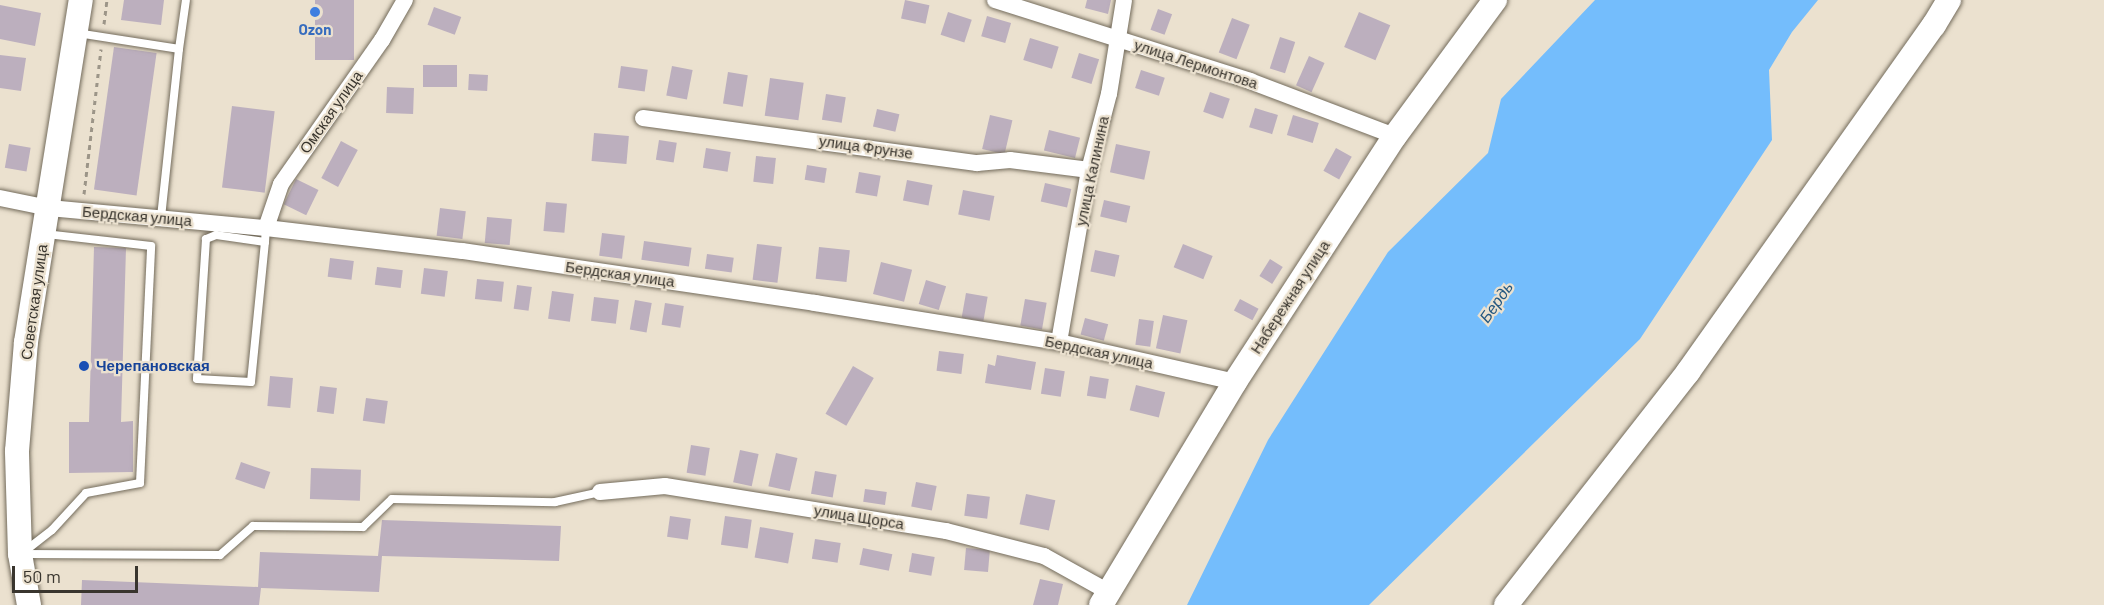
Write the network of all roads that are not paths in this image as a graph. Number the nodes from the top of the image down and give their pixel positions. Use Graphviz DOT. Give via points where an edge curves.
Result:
graph roads {
  1 [pos="81,0"];
  2 [pos="186,0"];
  3 [pos="405,0"];
  4 [pos="995,0"];
  5 [pos="1124,0"];
  6 [pos="1495,0"];
  7 [pos="1949,0"];
  8 [pos="76,33"];
  9 [pos="1117,38"];
  10 [pos="179,49"];
  11 [pos="643,118"];
  12 [pos="1395,136"];
  13 [pos="1089,170"];
  14 [pos="0,198"];
  15 [pos="49,208"];
  16 [pos="162,218"];
  17 [pos="44,234"];
  18 [pos="265,235"];
  19 [pos="1059,342"];
  20 [pos="1234,382"];
  21 [pos="600,492"];
  22 [pos="20,554"];
  23 [pos="1104,598"];
  24 [pos="29,605"];
  25 [pos="1506,605"];
  1 -- 8 [label="street, Советская улица"];
  2 -- 10 [label="lane"];
  3 -- 18 [label="street, Омская улица" via="382,40 281,184"];
  4 -- 9 [label="street, улица Лермонтова"];
  5 -- 9 [label="street, улица Калинина"];
  6 -- 12 [label="street, Набережная улица"];
  7 -- 25 [label="street" via="1688,372"];
  8 -- 10 [label="lane"];
  8 -- 15 [label="street, Советская улица"];
  9 -- 12 [label="street, улица Лермонтова" via="1250,81"];
  9 -- 13 [label="street, улица Калинина" via="1109,94"];
  10 -- 16 [label="lane"];
  11 -- 13 [label="street, улица Фрунзе" via="977,163 1010,160"];
  12 -- 20 [label="street, Набережная улица"];
  13 -- 19 [label="street, улица Калинина"];
  14 -- 15 [label="street, Бердская улица"];
  15 -- 16 [label="street, Бердская улица"];
  15 -- 17 [label="street, Советская улица"];
  16 -- 18 [label="street, Бердская улица"];
  17 -- 22 [label="street, Советская улица" via="26,342 17,452"];
  17 -- 22 [label="lane" via="151,246 140,483 86,493 52,530"];
  18 -- 18 [label="lane" via="216,235 206,239 197,379 251,382"];
  18 -- 19 [label="street, Бердская улица" via="463,251"];
  19 -- 20 [label="street, Бердская улица"];
  20 -- 23 [label="street, Набережная улица"];
  21 -- 22 [label="lane" via="555,502 392,499 363,526 253,526 220,555"];
  21 -- 23 [label="street, улица Щорса" via="665,486 946,531 1044,556"];
  22 -- 24 [label="street, Советская улица"];
}
